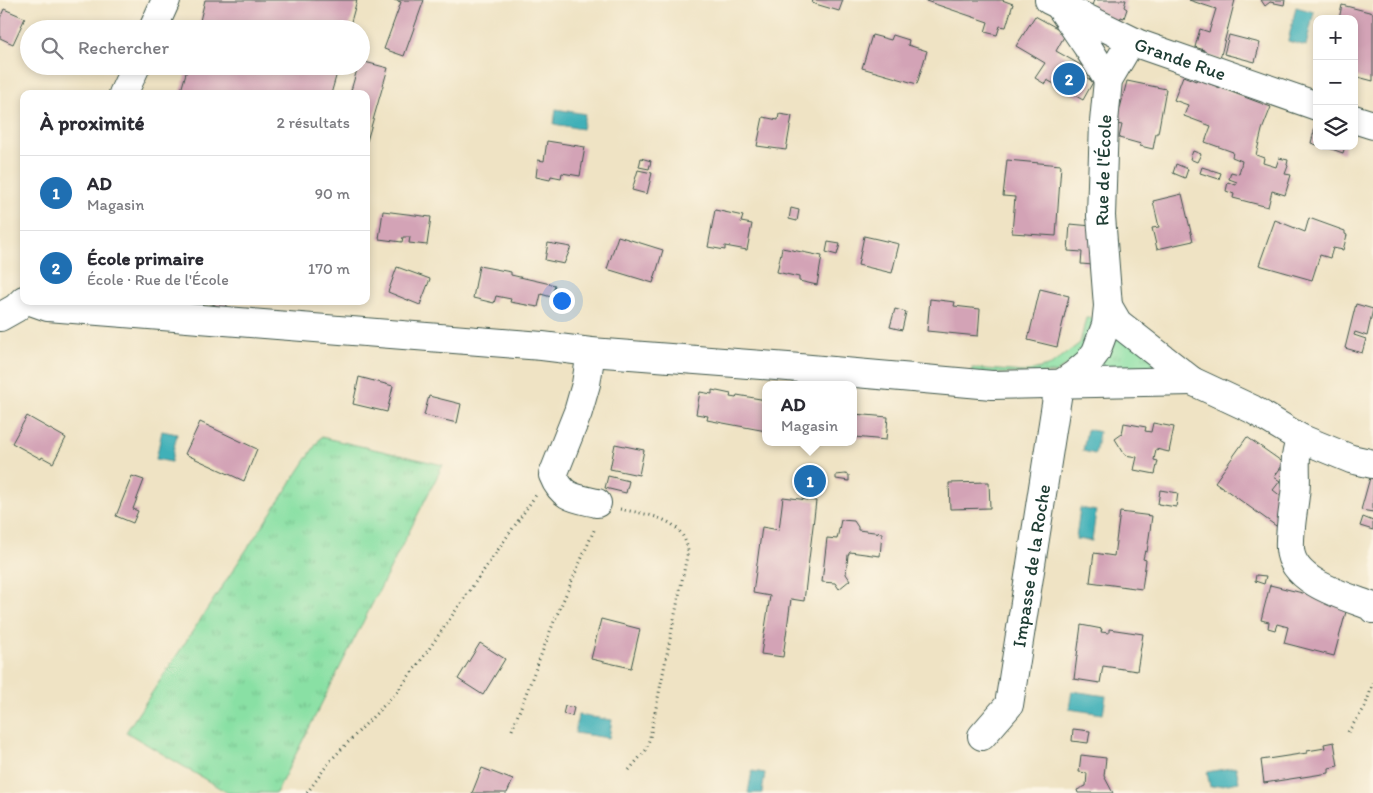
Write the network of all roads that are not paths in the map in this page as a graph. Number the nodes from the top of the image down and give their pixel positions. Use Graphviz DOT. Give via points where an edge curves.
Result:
graph roads {
  1 [pos="166,0"];
  2 [pos="1054,2"];
  3 [pos="157,20"];
  4 [pos="1131,41"];
  5 [pos="132,75"];
  6 [pos="1108,80"];
  7 [pos="125,90"];
  8 [pos="1314,105"];
  9 [pos="1358,119"];
  10 [pos="1373,125"];
  11 [pos="20,304"];
  12 [pos="42,305"];
  13 [pos="1108,306"];
  14 [pos="0,317"];
  15 [pos="592,352"];
  16 [pos="1192,381"];
  17 [pos="1059,385"];
  18 [pos="1300,438"];
  19 [pos="1373,464"];
  20 [pos="597,503"];
  21 [pos="1373,609"];
  22 [pos="982,736"];
  1 -- 3 [label="street"];
  2 -- 4 [label="street, Grande Rue"];
  2 -- 6 [label="street"];
  4 -- 6 [label="street, Rue de l'École"];
  4 -- 8 [label="street, Grande Rue"];
  5 -- 7 [label="street"];
  6 -- 13 [label="street, Rue de l'École" via="1101,216"];
  9 -- 10 [label="street"];
  11 -- 14 [label="street"];
  12 -- 15 [label="street"];
  13 -- 16 [label="street" via="1118,322"];
  13 -- 17 [label="street, Rue de l'École" via="1096,352 1088,363"];
  15 -- 17 [label="street" via="992,385"];
  15 -- 20 [label="street" via="578,412 553,475 564,494"];
  16 -- 17 [label="street"];
  16 -- 18 [label="street" via="1252,409"];
  17 -- 22 [label="street, Impasse de la Roche" via="1009,705"];
  18 -- 19 [label="street"];
  18 -- 21 [label="street" via="1290,529 1290,551 1295,564 1303,575 1323,587"];
}
